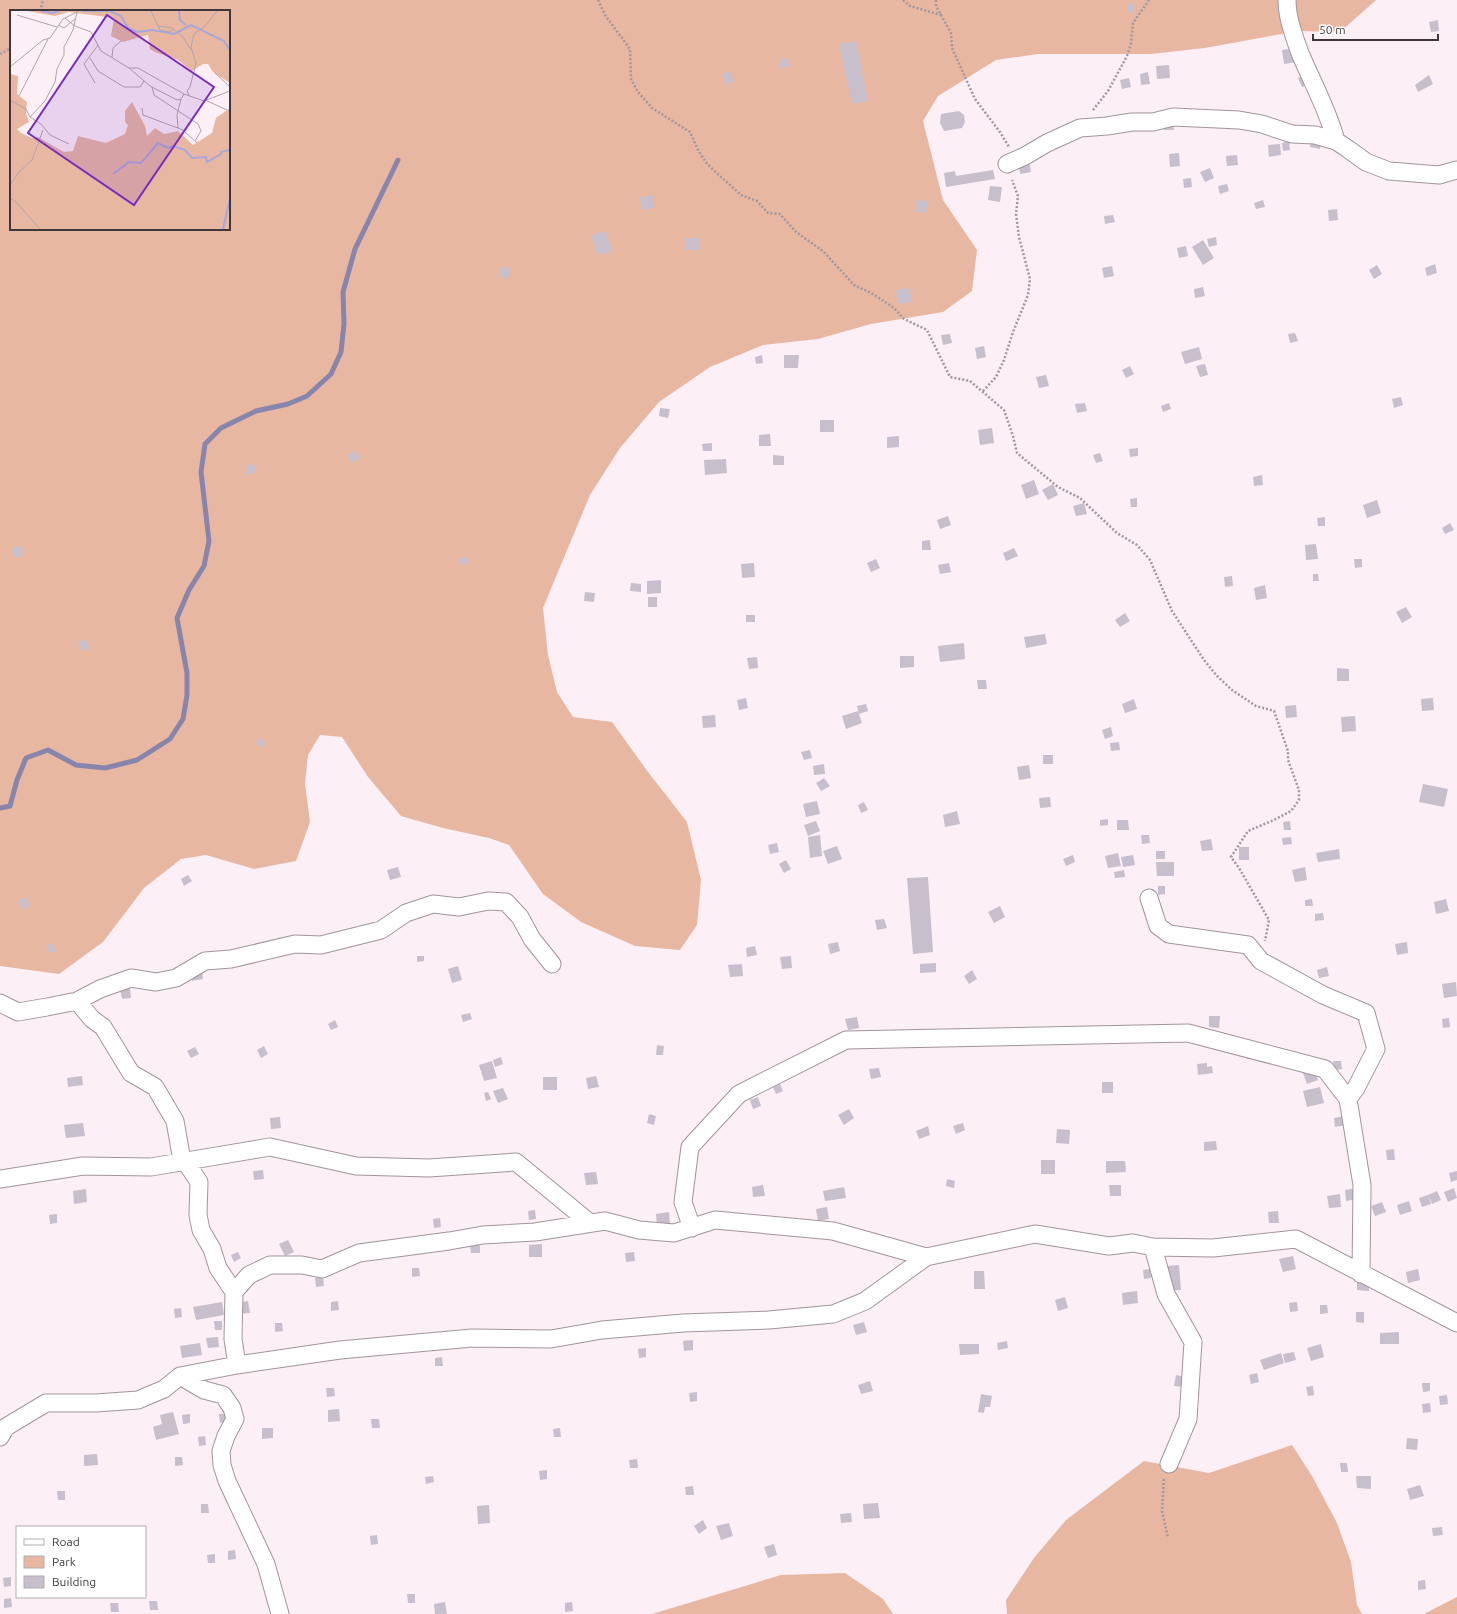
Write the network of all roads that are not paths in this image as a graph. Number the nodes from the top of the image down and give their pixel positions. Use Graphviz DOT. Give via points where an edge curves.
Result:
graph roads {
  1 [pos="1287,0"];
  2 [pos="1336,141"];
  3 [pos="1007,164"];
  4 [pos="1457,170"];
  5 [pos="1149,898"];
  6 [pos="552,964"];
  7 [pos="77,1001"];
  8 [pos="0,1003"];
  9 [pos="1348,1099"];
  10 [pos="185,1160"];
  11 [pos="0,1179"];
  12 [pos="590,1223"];
  13 [pos="692,1228"];
  14 [pos="1153,1247"];
  15 [pos="926,1257"];
  16 [pos="1361,1274"];
  17 [pos="234,1292"];
  18 [pos="1457,1323"];
  19 [pos="237,1366"];
  20 [pos="180,1376"];
  21 [pos="0,1436"];
  22 [pos="1169,1464"];
  23 [pos="280,1614"];
  1 -- 2 [label="street" via="1293,34"];
  2 -- 3 [label="street" via="1314,135 1292,134 1262,124 1239,120 1173,117 1153,122 1080,128"];
  2 -- 4 [label="street" via="1366,162 1389,171 1439,175"];
  5 -- 9 [label="street" via="1158,926 1169,934 1248,945 1261,961 1323,995 1366,1013 1376,1049"];
  6 -- 7 [label="street" via="532,939 520,917 506,902 488,901 459,906 433,904 406,913 381,930 321,946 295,944 231,959 206,961 176,978 156,982 131,978 100,989"];
  7 -- 8 [label="street" via="18,1012"];
  7 -- 10 [label="street" via="92,1019 103,1027 131,1073 155,1087 175,1122 181,1155"];
  9 -- 13 [label="street" via="1325,1069 1188,1033 846,1040 739,1094 690,1147 683,1202"];
  9 -- 16 [label="street" via="1362,1185"];
  10 -- 11 [label="street" via="151,1167 83,1166"];
  10 -- 12 [label="street" via="270,1147 356,1166 429,1168 516,1162"];
  10 -- 17 [label="street" via="199,1182 198,1215 201,1230 212,1249 218,1268"];
  12 -- 13 [label="street" via="605,1221 639,1230 674,1233"];
  12 -- 17 [label="street" via="359,1253 322,1269 302,1265 270,1265 249,1275"];
  13 -- 15 [label="street" via="715,1220 833,1231"];
  14 -- 15 [label="street" via="1133,1244 1109,1246 1035,1234"];
  14 -- 16 [label="street" via="1213,1248 1296,1239"];
  14 -- 22 [label="street" via="1166,1294 1193,1342 1188,1419"];
  15 -- 19 [label="street" via="865,1301 833,1314 602,1330 551,1339 472,1338 340,1350"];
  16 -- 18 [label="street"];
  17 -- 19 [label="street" via="233,1339"];
  19 -- 20 [label="street"];
  20 -- 21 [label="street" via="164,1389 138,1400 46,1403 6,1427"];
  20 -- 23 [label="street" via="204,1390 222,1395 232,1408 235,1419 221,1451 222,1465 266,1564"];
}
